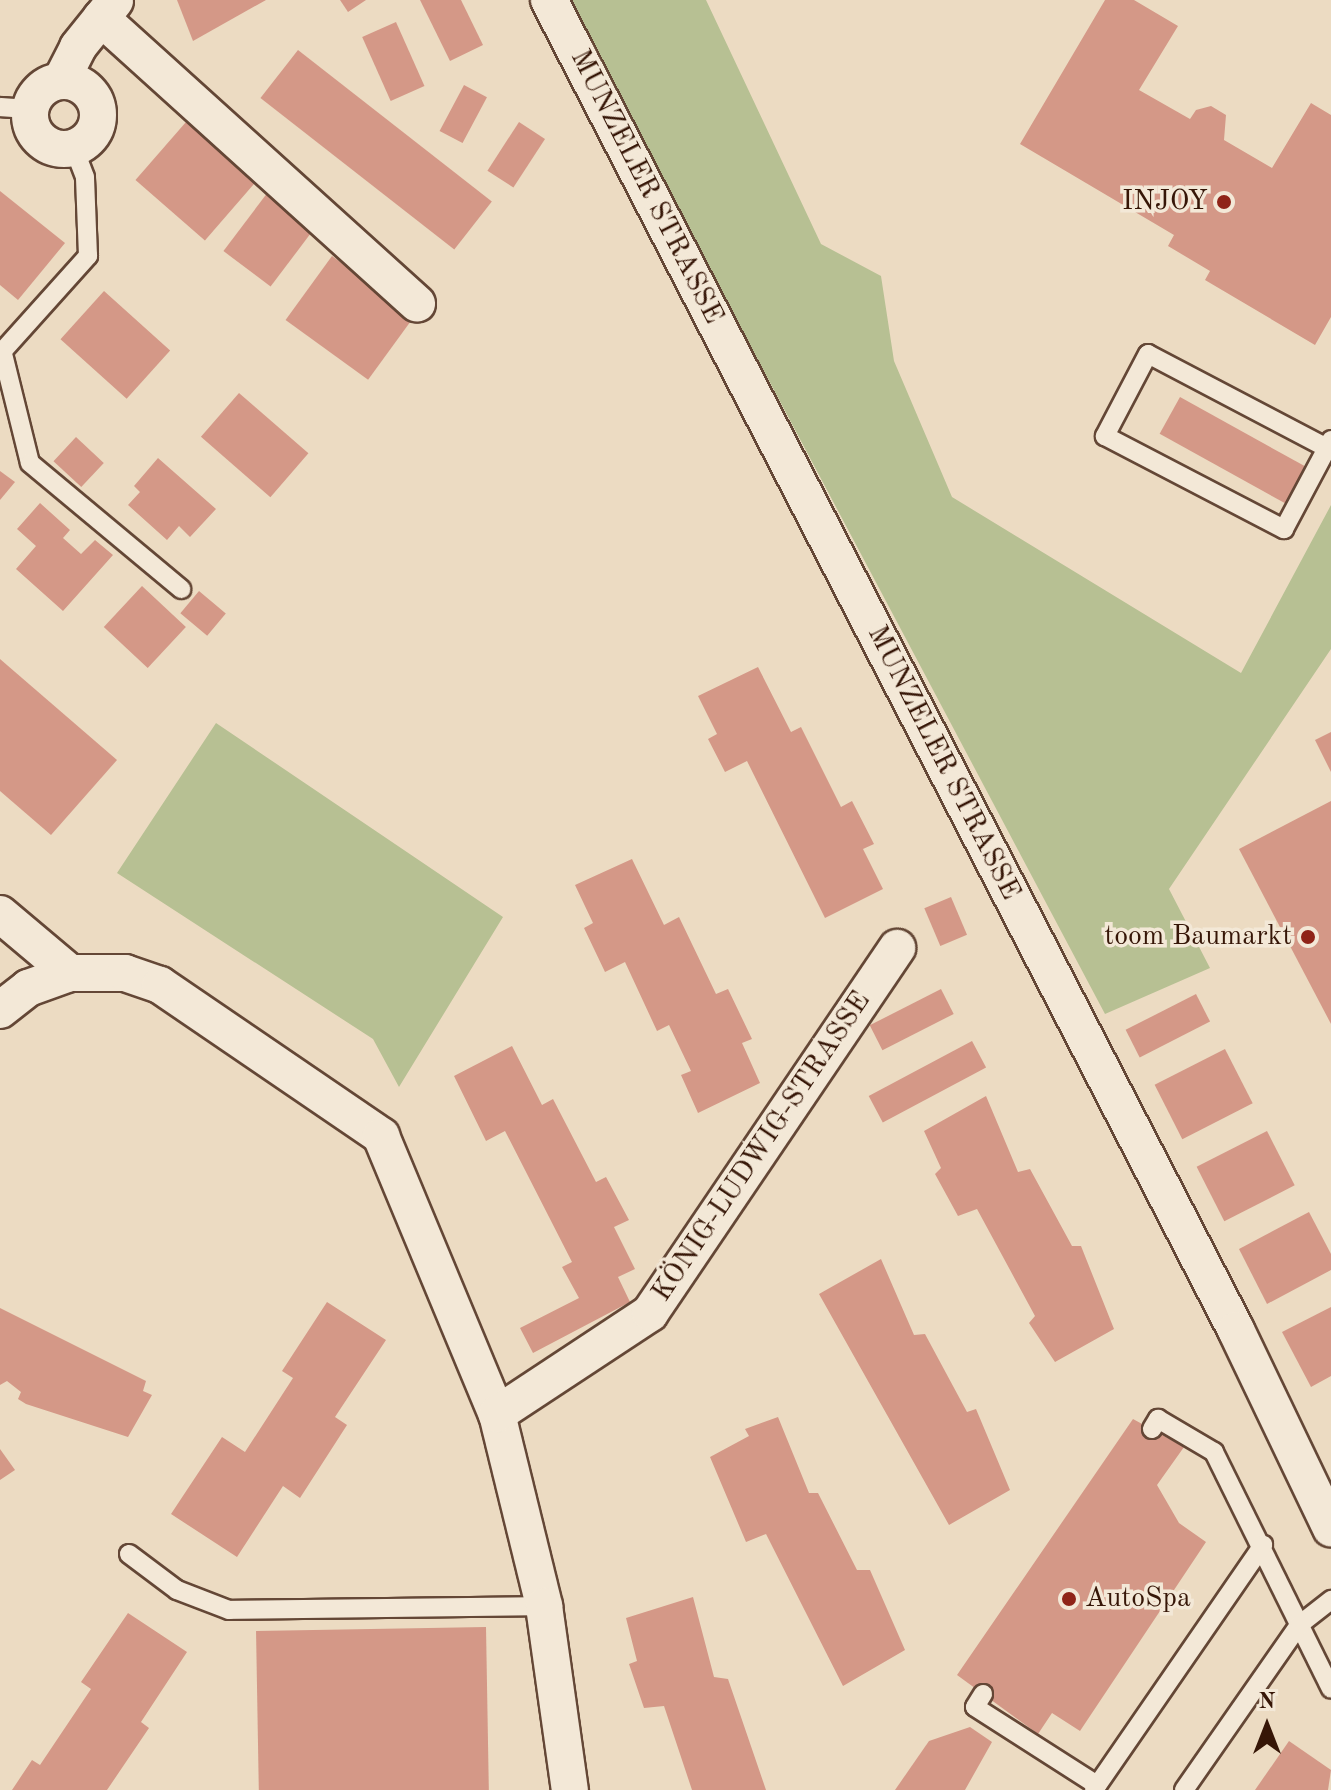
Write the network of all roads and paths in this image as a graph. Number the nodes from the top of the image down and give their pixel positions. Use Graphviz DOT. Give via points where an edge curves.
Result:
graph roads {
  1 [pos="549,0"];
  2 [pos="109,9"];
  3 [pos="61,81"];
  4 [pos="15,108"];
  5 [pos="74,148"];
  6 [pos="417,304"];
  7 [pos="1,354"];
  8 [pos="1329,444"];
  9 [pos="181,589"];
  10 [pos="0,914"];
  11 [pos="897,948"];
  12 [pos="70,973"];
  13 [pos="0,1010"];
  14 [pos="497,1414"];
  15 [pos="1152,1429"];
  16 [pos="1331,1528"];
  17 [pos="1263,1545"];
  18 [pos="129,1554"];
  19 [pos="1331,1600"];
  20 [pos="544,1606"];
  21 [pos="1299,1625"];
  22 [pos="1331,1689"];
  23 [pos="983,1694"];
  24 [pos="1096,1788"];
  25 [pos="570,1790"];
  26 [pos="1184,1790"];
  1 -- 16 [label="street, MUNZELER STRASSE" via="1236,1330"];
  2 -- 3 [label="street"];
  2 -- 6 [label="street"];
  3 -- 4 [label="street"];
  3 -- 5 [label="street" via="90,92 98,108 97,126"];
  4 -- 5 [label="street" via="42,141"];
  5 -- 7 [label="lane" via="85,177 88,256"];
  7 -- 9 [label="lane" via="30,463"];
  8 -- 8 [label="lane" via="1284,529 1105,436 1148,354"];
  10 -- 12 [label="street"];
  11 -- 14 [label="street, KÖNIG-LUDWIG-STRASSE" via="650,1313"];
  12 -- 13 [label="street" via="28,988"];
  12 -- 14 [label="street" via="125,973 160,985 381,1136"];
  14 -- 20 [label="street"];
  15 -- 17 [label="lane" via="1158,1419 1214,1452"];
  17 -- 21 [label="lane"];
  17 -- 24 [label="lane"];
  18 -- 20 [label="lane" via="177,1590 229,1610"];
  19 -- 21 [label="lane"];
  20 -- 25 [label="street"];
  21 -- 22 [label="lane"];
  21 -- 26 [label="lane"];
  23 -- 24 [label="lane" via="975,1707"];
}
